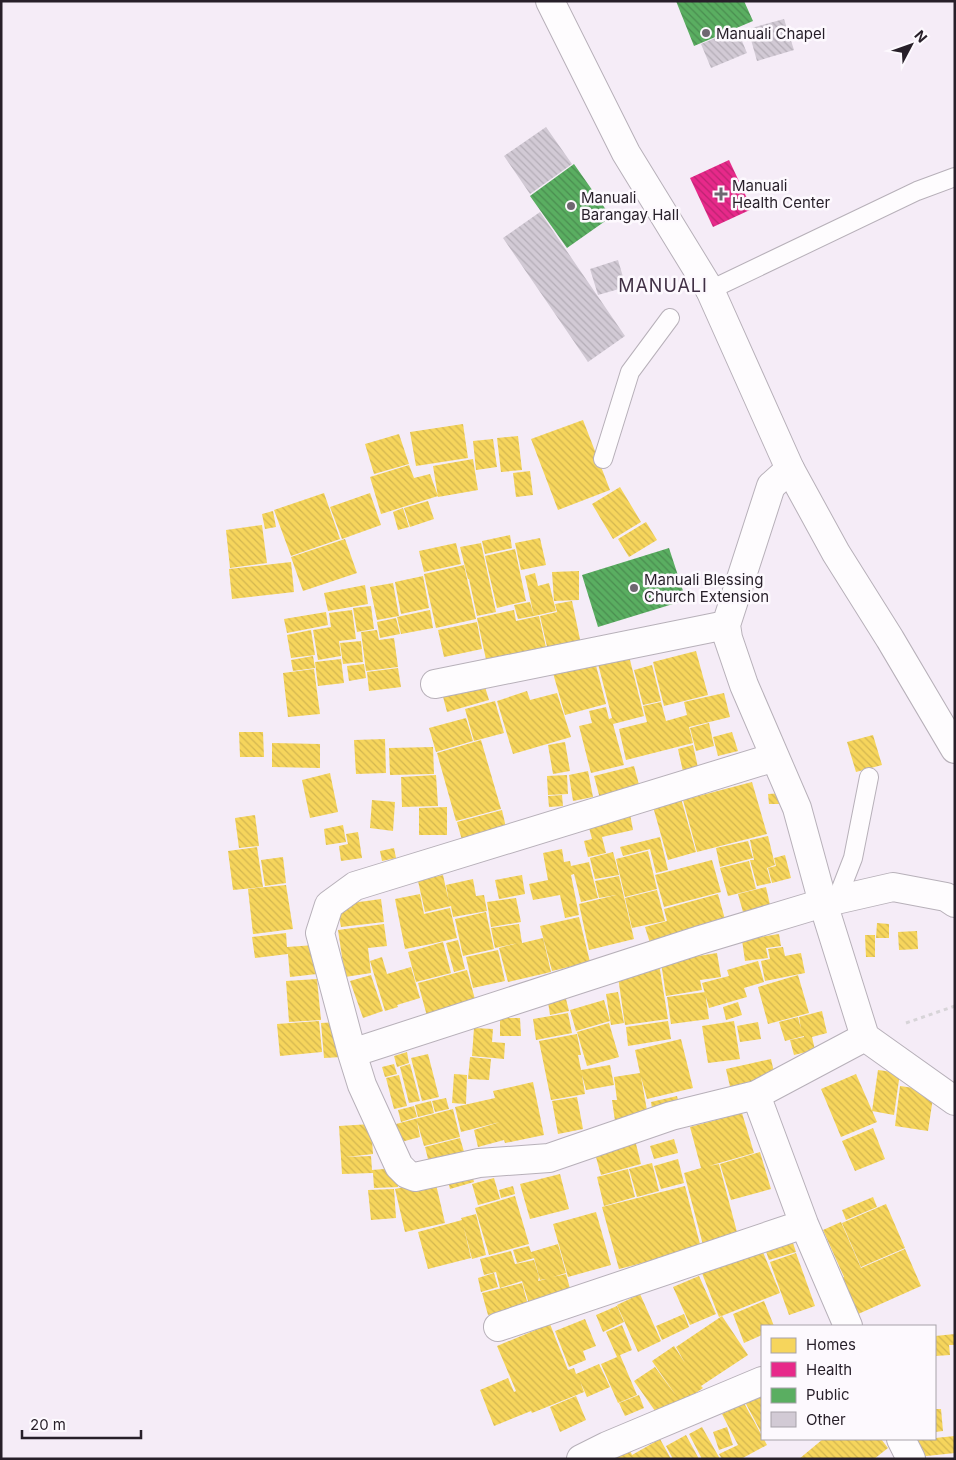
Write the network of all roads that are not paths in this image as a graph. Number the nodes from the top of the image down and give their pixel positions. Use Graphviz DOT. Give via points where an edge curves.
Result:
graph roads {
  1 [pos="550,1"];
  2 [pos="955,177"];
  3 [pos="710,290"];
  4 [pos="670,318"];
  5 [pos="603,459"];
  6 [pos="790,468"];
  7 [pos="726,625"];
  8 [pos="435,684"];
  9 [pos="955,749"];
  10 [pos="775,757"];
  11 [pos="868,777"];
  12 [pos="830,901"];
  13 [pos="955,903"];
  14 [pos="865,1037"];
  15 [pos="352,1053"];
  16 [pos="756,1095"];
  17 [pos="955,1101"];
  18 [pos="804,1224"];
  19 [pos="848,1325"];
  20 [pos="498,1327"];
  21 [pos="761,1381"];
  22 [pos="582,1459"];
  1 -- 3 [label="street" via="626,153"];
  2 -- 3 [label="lane" via="917,191"];
  3 -- 6 [label="street"];
  4 -- 5 [label="lane" via="630,372"];
  6 -- 7 [label="street" via="771,486"];
  6 -- 9 [label="street" via="836,553"];
  7 -- 8 [label="street"];
  7 -- 10 [label="street" via="744,685"];
  10 -- 12 [label="street"];
  10 -- 15 [label="street" via="355,886 329,904 320,933"];
  11 -- 12 [label="lane" via="853,858"];
  12 -- 13 [label="street" via="893,887 946,898"];
  12 -- 14 [label="street"];
  12 -- 15 [label="street"];
  14 -- 16 [label="street"];
  14 -- 17 [label="street"];
  15 -- 16 [label="street" via="362,1085 399,1166 415,1177 478,1163 549,1158 671,1116"];
  16 -- 18 [label="street"];
  18 -- 19 [label="street"];
  18 -- 20 [label="street"];
  21 -- 22 [label="street"];
}
